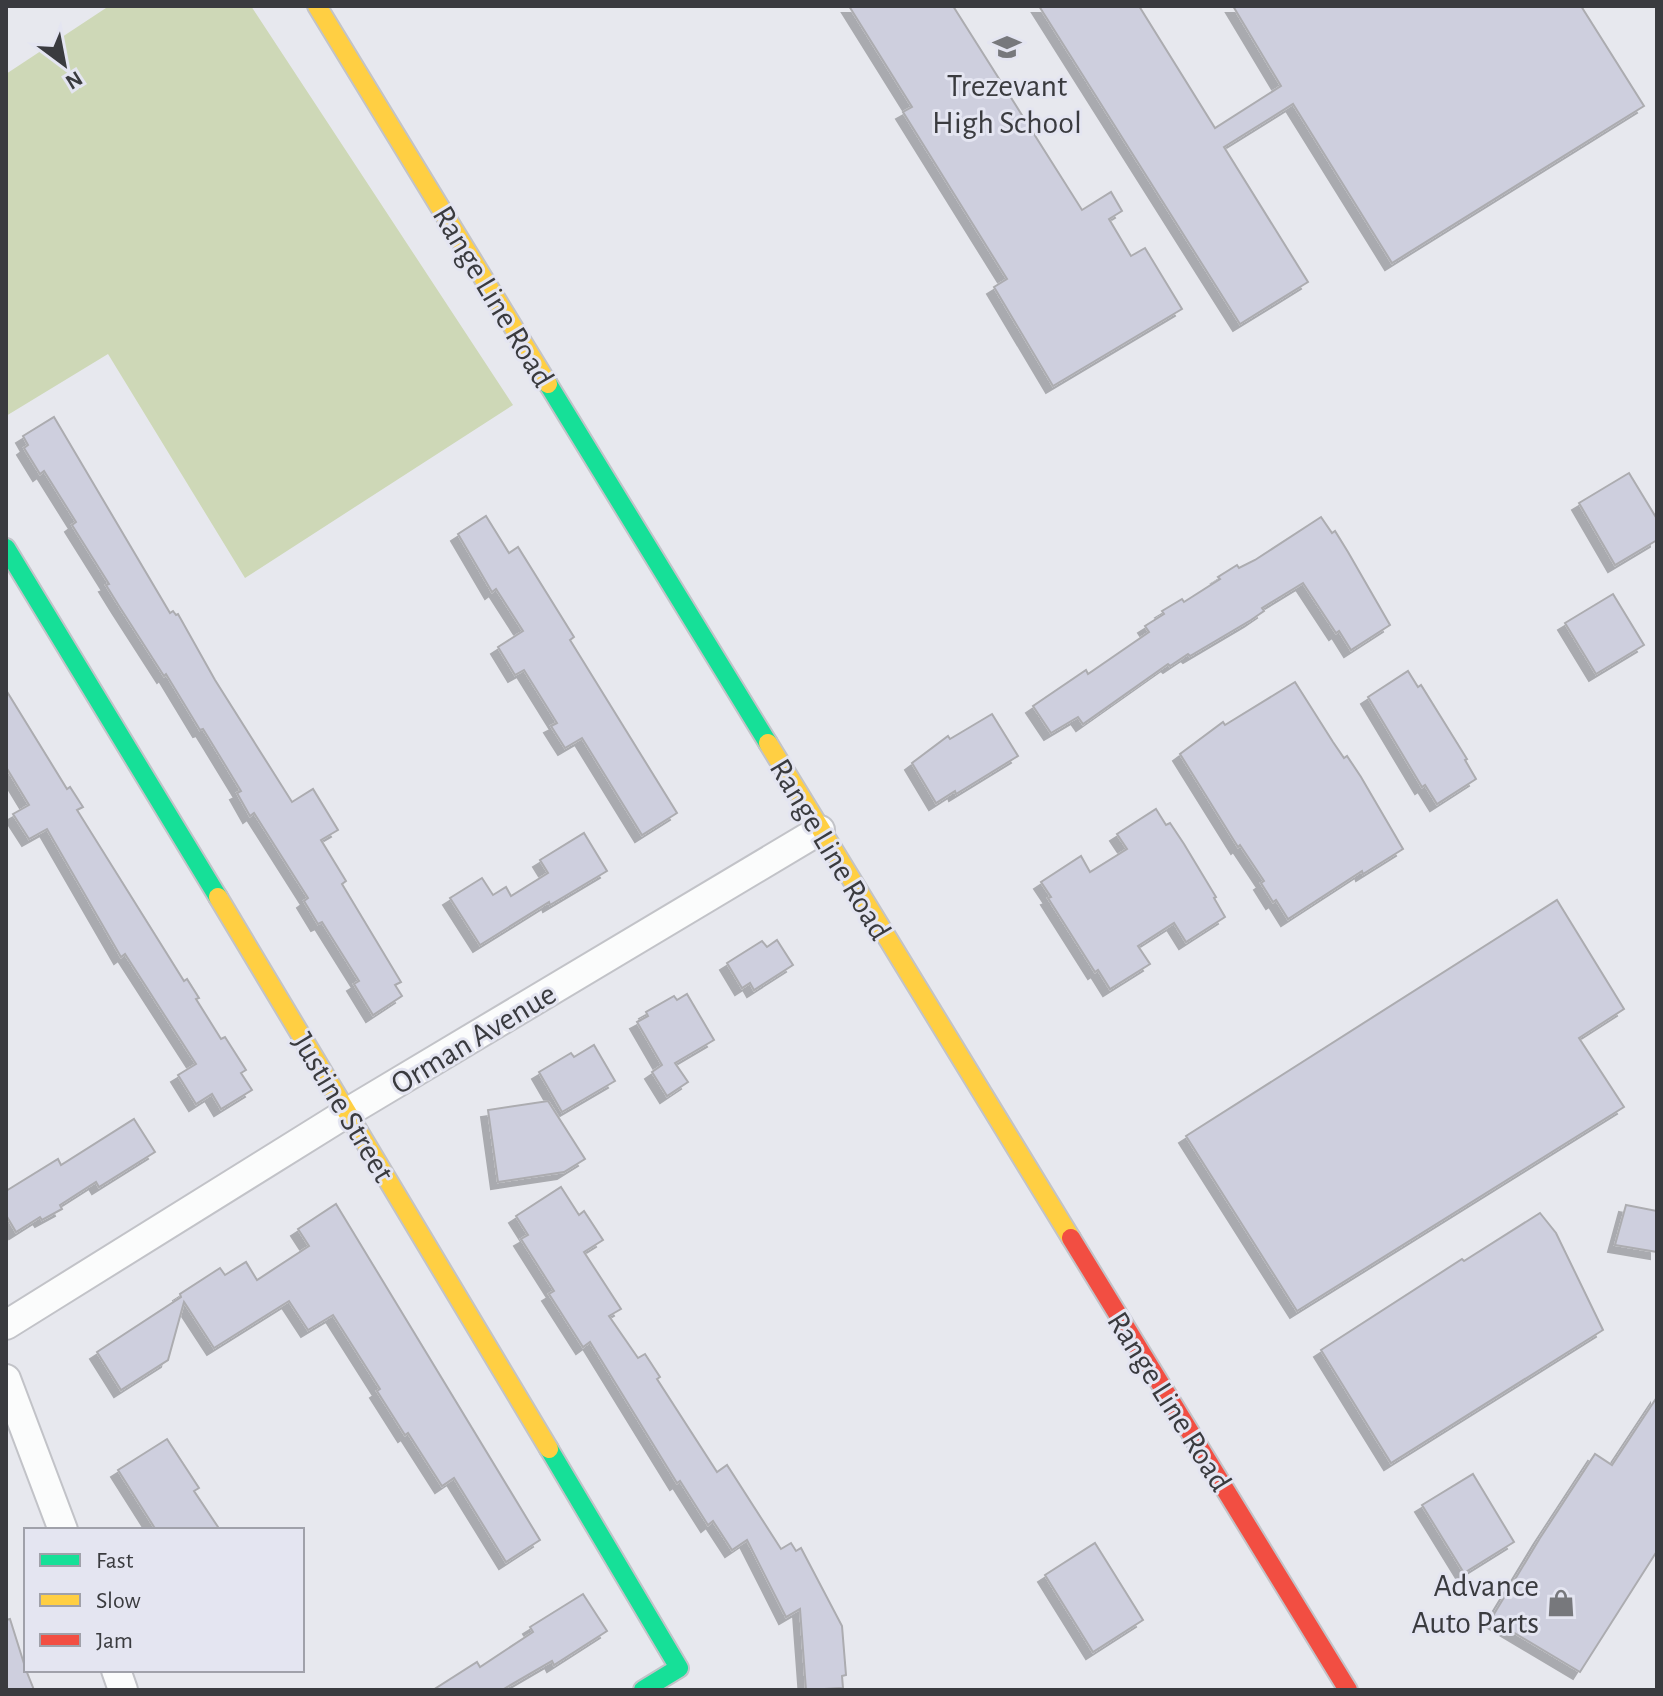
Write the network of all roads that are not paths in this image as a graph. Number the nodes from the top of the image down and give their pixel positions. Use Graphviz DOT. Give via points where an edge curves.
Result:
graph roads {
  1 [pos="317,6"];
  2 [pos="6,548"];
  3 [pos="820,830"];
  4 [pos="348,1112"];
  5 [pos="6,1325"];
  6 [pos="6,1379"];
  7 [pos="62,1528"];
  8 [pos="643,1690"];
  9 [pos="1348,1690"];
  1 -- 3 [label="main road, Range Line Road"];
  2 -- 4 [label="main road, Justine Street"];
  3 -- 4 [label="street, Orman Avenue"];
  3 -- 9 [label="main road, Range Line Road"];
  4 -- 5 [label="street, Orman Avenue"];
  4 -- 8 [label="main road, Justine Street" via="679,1668"];
  6 -- 7 [label="street"];
}
